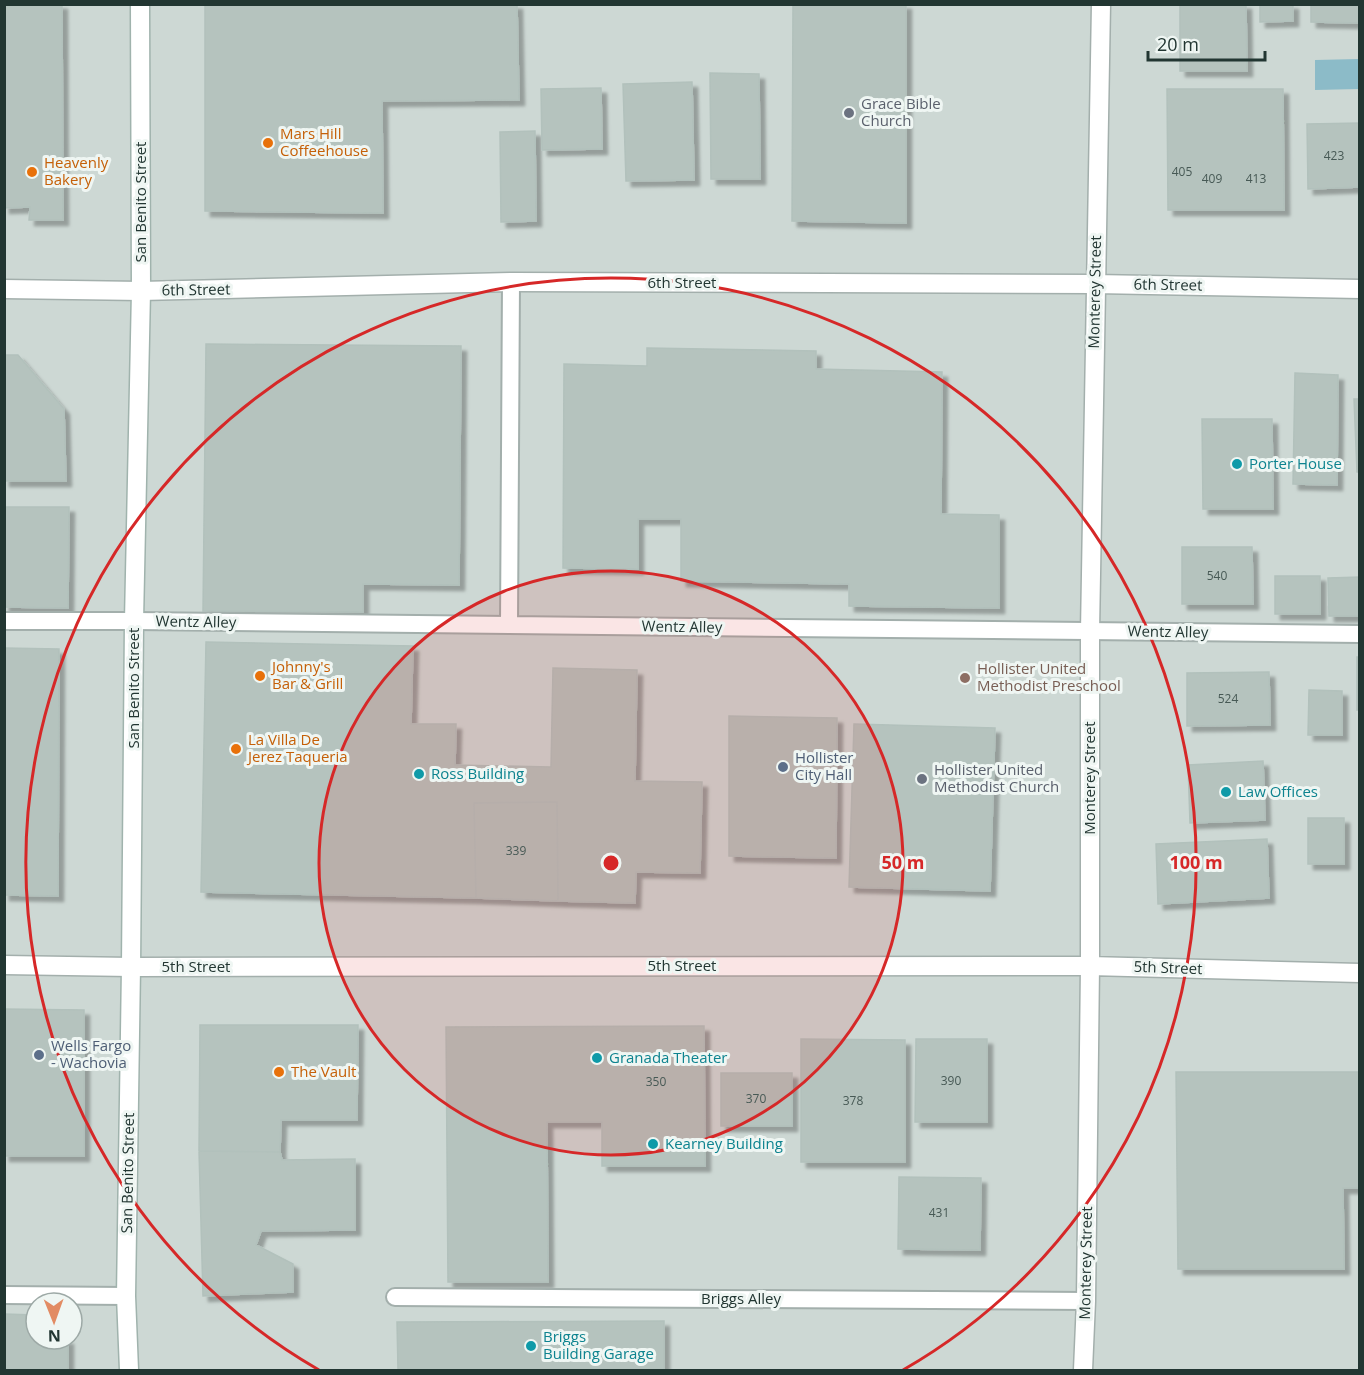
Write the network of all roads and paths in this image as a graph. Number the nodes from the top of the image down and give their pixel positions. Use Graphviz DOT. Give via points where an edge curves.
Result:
graph roads {
  1 [pos="140,4"];
  2 [pos="1101,4"];
  3 [pos="511,282"];
  4 [pos="1095,284"];
  5 [pos="4,289"];
  6 [pos="1359,289"];
  7 [pos="141,291"];
  8 [pos="4,621"];
  9 [pos="134,621"];
  10 [pos="509,625"];
  11 [pos="1090,631"];
  12 [pos="1359,634"];
  13 [pos="4,965"];
  14 [pos="1090,966"];
  15 [pos="132,967"];
  16 [pos="1359,973"];
  17 [pos="4,1295"];
  18 [pos="126,1296"];
  19 [pos="395,1297"];
  20 [pos="1086,1301"];
  21 [pos="129,1371"];
  22 [pos="1083,1371"];
  1 -- 7 [label="street, San Benito Street"];
  2 -- 4 [label="street, Monterey Street"];
  3 -- 4 [label="street, 6th Street"];
  3 -- 7 [label="street, 6th Street"];
  3 -- 10 [label="lane"];
  4 -- 6 [label="street, 6th Street"];
  4 -- 11 [label="street, Monterey Street"];
  5 -- 7 [label="street, 6th Street"];
  7 -- 9 [label="street, San Benito Street"];
  8 -- 9 [label="lane, Wentz Alley"];
  9 -- 10 [label="lane, Wentz Alley"];
  9 -- 15 [label="street, San Benito Street"];
  10 -- 11 [label="lane, Wentz Alley"];
  11 -- 12 [label="lane, Wentz Alley"];
  11 -- 14 [label="street, Monterey Street"];
  13 -- 15 [label="street, 5th Street"];
  14 -- 15 [label="street, 5th Street"];
  14 -- 16 [label="street, 5th Street"];
  14 -- 20 [label="street, Monterey Street"];
  15 -- 18 [label="street, San Benito Street"];
  17 -- 18 [label="lane"];
  18 -- 21 [label="street, San Benito Street"];
  19 -- 20 [label="lane, Briggs Alley"];
  20 -- 22 [label="street, Monterey Street"];
}
